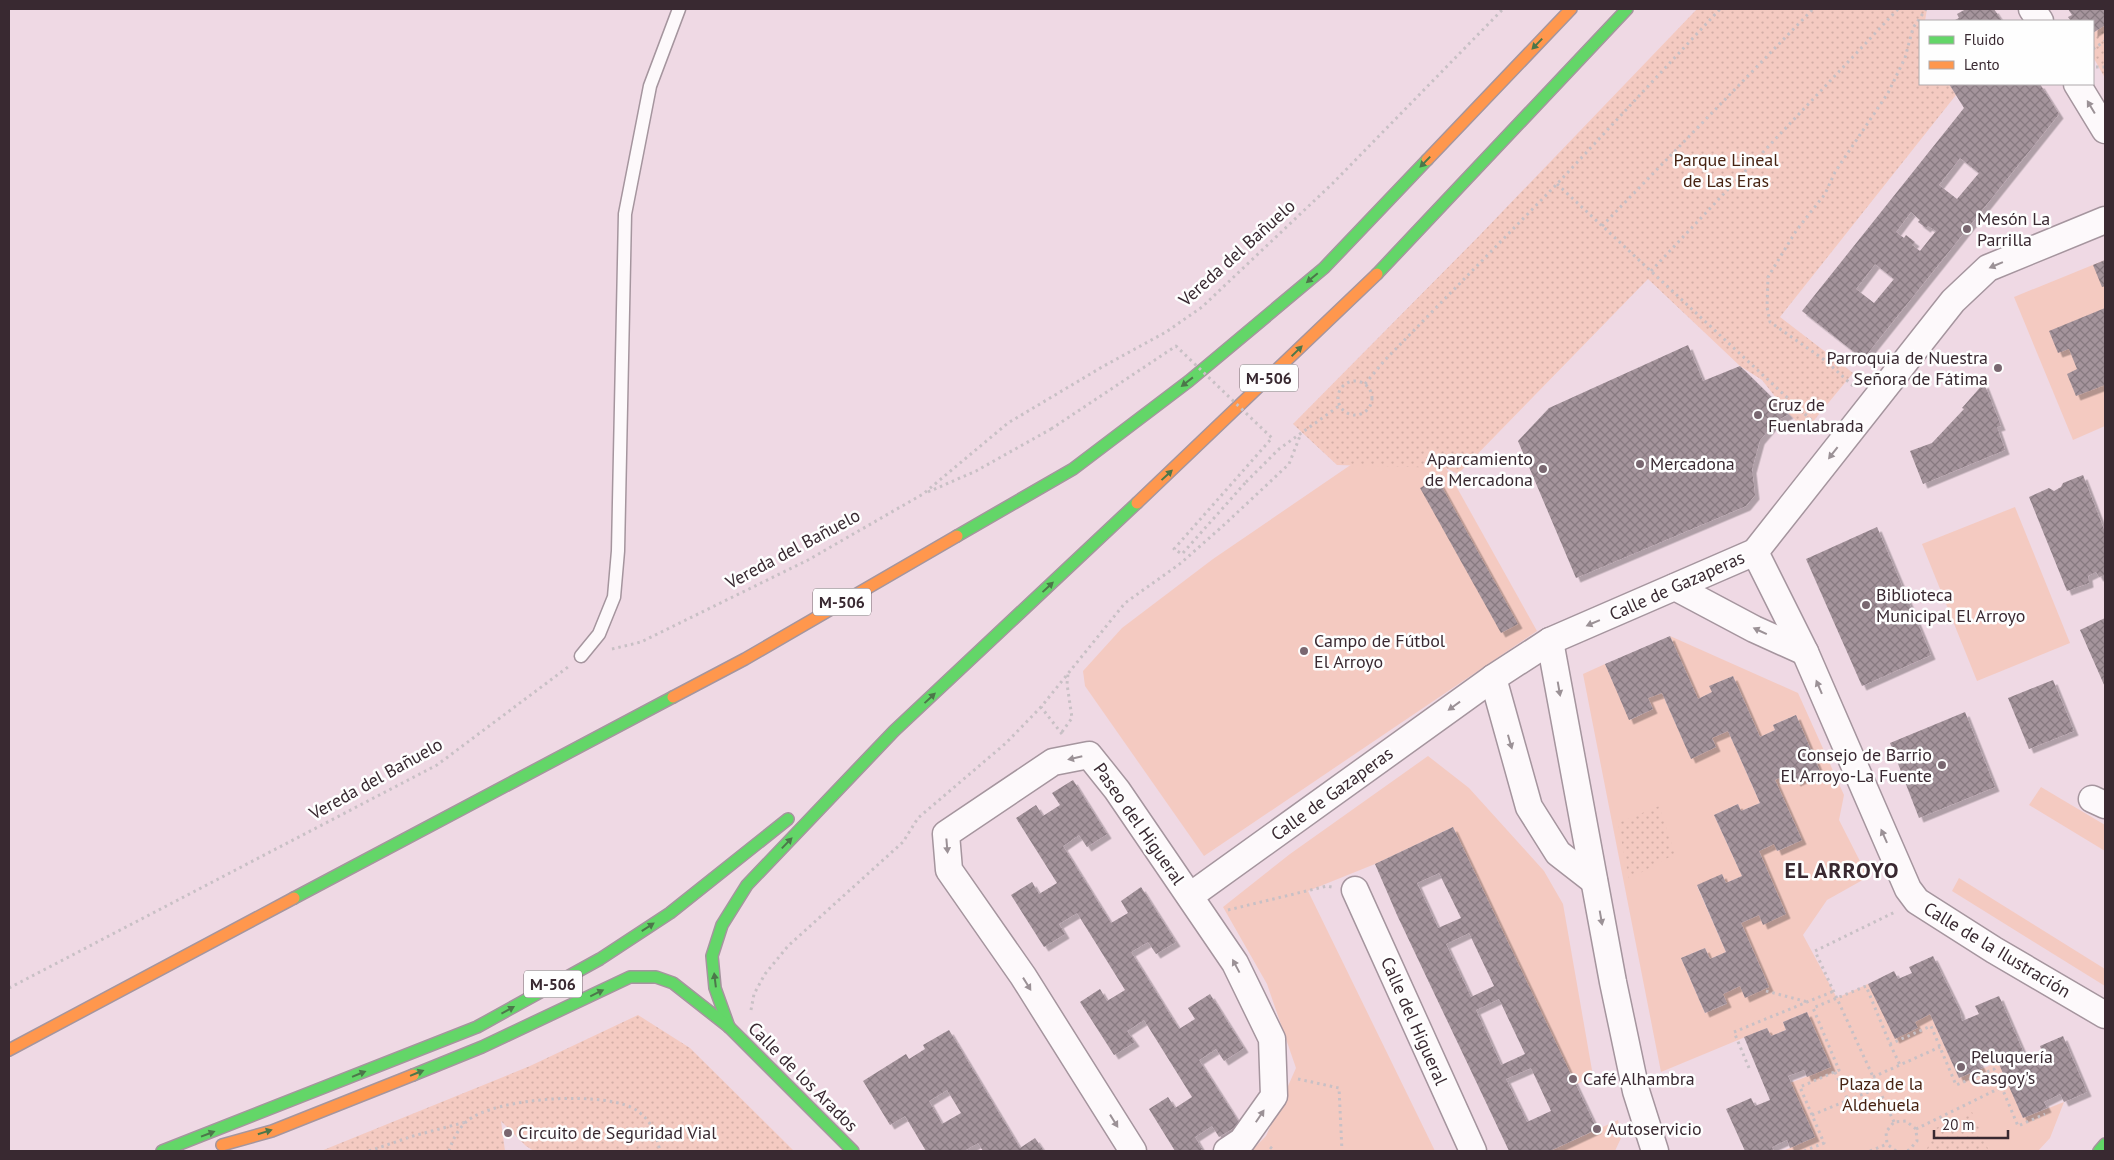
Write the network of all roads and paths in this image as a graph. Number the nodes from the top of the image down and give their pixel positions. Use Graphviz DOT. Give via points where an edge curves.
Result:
graph roads {
  1 [pos="679,9"];
  2 [pos="1503,9"];
  3 [pos="1571,9"];
  4 [pos="1626,9"];
  5 [pos="1720,9"];
  6 [pos="1812,9"];
  7 [pos="1898,9"];
  8 [pos="1926,9"];
  9 [pos="2032,9"];
  10 [pos="2039,20"];
  11 [pos="2105,41"];
  12 [pos="2094,48"];
  13 [pos="2078,85"];
  14 [pos="2105,130"];
  15 [pos="1557,184"];
  16 [pos="2105,220"];
  17 [pos="1602,226"];
  18 [pos="1651,271"];
  19 [pos="1365,384"];
  20 [pos="1873,403"];
  21 [pos="1339,406"];
  22 [pos="1300,436"];
  23 [pos="1839,446"];
  24 [pos="923,494"];
  25 [pos="1755,552"];
  26 [pos="1676,587"];
  27 [pos="1550,641"];
  28 [pos="1805,652"];
  29 [pos="581,656"];
  30 [pos="1068,674"];
  31 [pos="1493,678"];
  32 [pos="1041,707"];
  33 [pos="894,731"];
  34 [pos="1062,732"];
  35 [pos="1066,760"];
  36 [pos="812,799"];
  37 [pos="798,812"];
  38 [pos="1594,881"];
  39 [pos="1355,890"];
  40 [pos="1918,901"];
  41 [pos="1197,906"];
  42 [pos="9,988"];
  43 [pos="1766,991"];
  44 [pos="1834,991"];
  45 [pos="1837,998"];
  46 [pos="1808,1002"];
  47 [pos="2105,1015"];
  48 [pos="731,1029"];
  49 [pos="1890,1044"];
  50 [pos="1940,1048"];
  51 [pos="9,1050"];
  52 [pos="1900,1065"];
  53 [pos="1749,1068"];
  54 [pos="1835,1072"];
  55 [pos="1273,1074"];
  56 [pos="1873,1077"];
  57 [pos="2002,1087"];
  58 [pos="1878,1088"];
  59 [pos="1848,1100"];
  60 [pos="2045,1114"];
  61 [pos="1812,1116"];
  62 [pos="466,1121"];
  63 [pos="1894,1122"];
  64 [pos="1916,1129"];
  65 [pos="1887,1144"];
  66 [pos="2105,1144"];
  67 [pos="210,1149"];
  68 [pos="162,1151"];
  69 [pos="369,1151"];
  70 [pos="449,1151"];
  71 [pos="660,1151"];
  72 [pos="853,1151"];
  73 [pos="1133,1151"];
  74 [pos="1227,1151"];
  75 [pos="1342,1151"];
  76 [pos="1473,1151"];
  77 [pos="1655,1151"];
  78 [pos="1804,1151"];
  79 [pos="1870,1151"];
  80 [pos="1896,1151"];
  81 [pos="1907,1151"];
  82 [pos="2099,1151"];
  1 -- 29 [label="lane" via="650,86 625,214 618,551 614,597 599,634"];
  2 -- 24 [label="path, Vereda del Bañuelo" via="1333,183 1202,307 1166,332 1008,424"];
  3 -- 51 [label="main road, M-506, one-way" via="1324,268 1189,381 1073,469 745,659"];
  33 -- 4 [label="main road, M-506, one-way" via="1373,278"];
  5 -- 15 [label="path"];
  6 -- 17 [label="path"];
  7 -- 18 [label="path"];
  8 -- 20 [label="path" via="1913,28 1905,58 1888,93 1768,277 1770,322 1826,362"];
  9 -- 10 [label="street"];
  11 -- 12 [label="path"];
  14 -- 13 [label="street, one-way"];
  15 -- 17 [label="path"];
  15 -- 19 [label="path"];
  16 -- 20 [label="street, Calle de Gazaperas, one-way" via="1988,268 1953,301"];
  17 -- 18 [label="path"];
  18 -- 23 [label="path"];
  19 -- 21 [label="path" via="1360,380 1346,382 1338,393"];
  19 -- 21 [label="path" via="1370,389 1372,402 1364,413 1350,415"];
  20 -- 23 [label="street, Calle de Gazaperas"];
  21 -- 22 [label="path"];
  22 -- 24 [label="path, bridge" via="1246,482 1182,554 1174,548 1272,438 1176,346 1050,430 976,471"];
  22 -- 30 [label="path" via="1289,464 1181,563 1125,603"];
  23 -- 25 [label="street, Calle de Gazaperas, one-way"];
  24 -- 29 [label="path, Vereda del Bañuelo" via="808,560 641,642"];
  25 -- 26 [label="street, Calle de Gazaperas"];
  25 -- 28 [label="street, Calle de la Ilustración"];
  26 -- 27 [label="street, Calle de Gazaperas, one-way"];
  28 -- 26 [label="street, one-way"];
  27 -- 31 [label="street, Calle de Gazaperas"];
  27 -- 38 [label="street, one-way"];
  40 -- 28 [label="street, Calle de la Ilustración, one-way" via="1908,889"];
  29 -- 42 [label="path, Vereda del Bañuelo" via="438,765"];
  30 -- 32 [label="path"];
  30 -- 34 [label="path" via="1072,718"];
  31 -- 38 [label="street, one-way" via="1528,807 1558,853"];
  31 -- 41 [label="street, Calle de Gazaperas, one-way"];
  32 -- 34 [label="path"];
  32 -- 48 [label="path" via="1006,744 918,818 903,842 788,946 765,974 754,994 750,1011"];
  33 -- 36 [label="main road, M-506"];
  48 -- 33 [label="main road, one-way" via="715,988 712,956 722,925 747,885"];
  34 -- 35 [label="path"];
  41 -- 35 [label="street, Paseo del Higueral, one-way" via="1089,754"];
  35 -- 73 [label="street, Paseo del Higueral, one-way" via="1053,762 946,834 949,870 1022,976"];
  68 -- 37 [label="main road, M-506, one-way" via="477,1027 600,958 670,913"];
  38 -- 77 [label="street, one-way" via="1636,1091"];
  39 -- 41 [label="path" via="1327,886"];
  39 -- 76 [label="street, Calle del Higueral"];
  40 -- 44 [label="path" via="1815,951"];
  40 -- 47 [label="street, Calle de la Ilustración"];
  55 -- 41 [label="street, Paseo del Higueral, one-way" via="1272,1039 1235,963"];
  43 -- 46 [label="path"];
  44 -- 45 [label="path"];
  44 -- 46 [label="path"];
  45 -- 49 [label="path" via="1866,986"];
  45 -- 54 [label="path" via="1813,1008 1839,1070"];
  45 -- 56 [label="path"];
  46 -- 53 [label="path" via="1734,1032"];
  67 -- 48 [label="main road, Calle de los Arados, one-way" via="272,1131 482,1047 630,977 656,977 673,983"];
  48 -- 72 [label="main road, Calle de los Arados"];
  49 -- 50 [label="path" via="1931,1026"];
  49 -- 52 [label="path"];
  50 -- 52 [label="path"];
  50 -- 57 [label="path" via="1956,1085 1994,1069"];
  52 -- 56 [label="path"];
  54 -- 59 [label="path"];
  54 -- 61 [label="path" via="1800,1087"];
  74 -- 55 [label="street, Paseo del Higueral, one-way" via="1242,1141 1274,1096"];
  55 -- 75 [label="path" via="1339,1088"];
  56 -- 58 [label="path"];
  57 -- 60 [label="path" via="2018,1126"];
  57 -- 64 [label="path"];
  58 -- 59 [label="path"];
  58 -- 63 [label="path"];
  59 -- 61 [label="path"];
  61 -- 78 [label="path" via="1824,1143"];
  62 -- 69 [label="path"];
  62 -- 70 [label="path"];
  62 -- 71 [label="path" via="486,1110 508,1104 552,1098 627,1104 654,1127"];
  63 -- 64 [label="path" via="1906,1121"];
  63 -- 65 [label="path" via="1886,1132"];
  64 -- 81 [label="path" via="1917,1141"];
  65 -- 79 [label="path"];
  65 -- 80 [label="path"];
  66 -- 82 [label="main road"];
}
